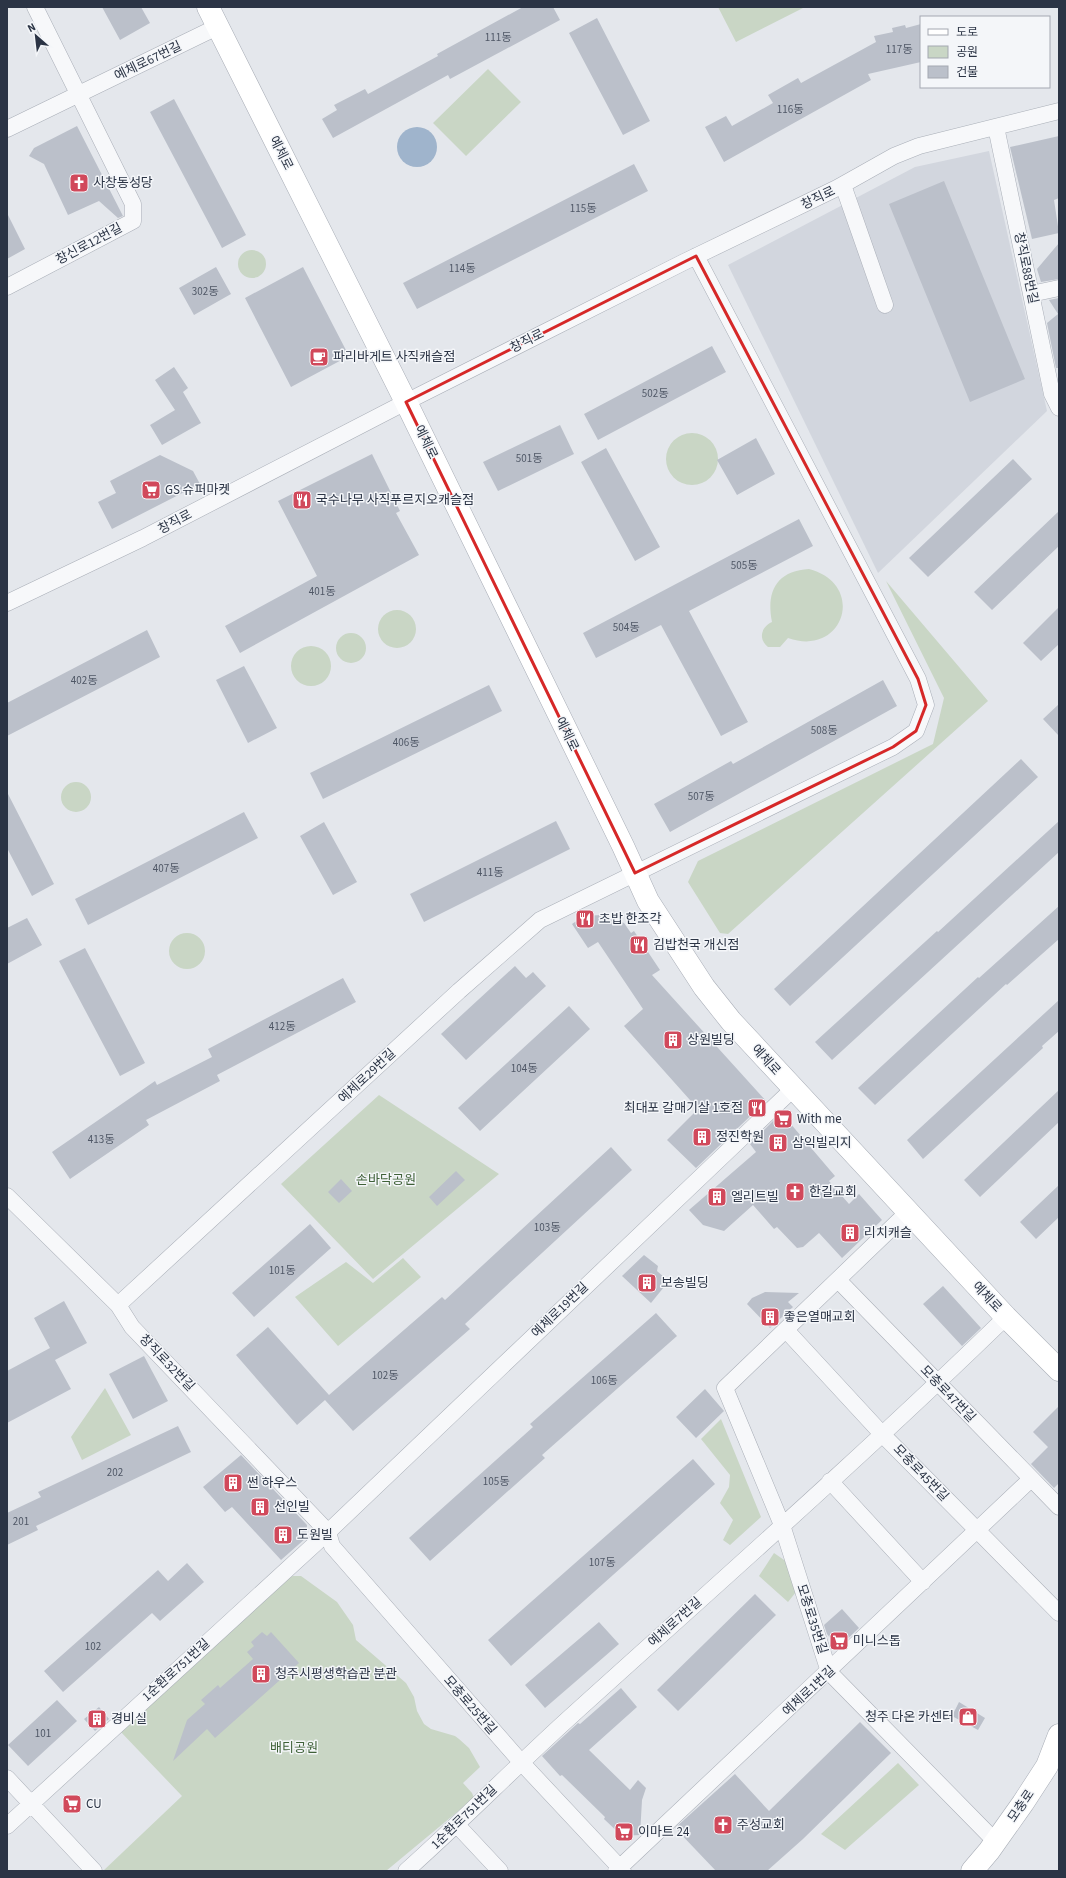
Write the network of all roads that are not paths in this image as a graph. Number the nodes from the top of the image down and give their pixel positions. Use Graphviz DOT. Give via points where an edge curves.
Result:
graph roads {
  1 [pos="35,7"];
  2 [pos="208,7"];
  3 [pos="217,27"];
  4 [pos="79,94"];
  5 [pos="1059,111"];
  6 [pos="996,127"];
  7 [pos="7,129"];
  8 [pos="843,185"];
  9 [pos="696,256"];
  10 [pos="7,287"];
  11 [pos="1059,288"];
  12 [pos="1031,294"];
  13 [pos="885,304"];
  14 [pos="406,402"];
  15 [pos="1059,408"];
  16 [pos="7,603"];
  17 [pos="635,873"];
  18 [pos="793,1089"];
  19 [pos="7,1196"];
  20 [pos="908,1212"];
  21 [pos="838,1280"];
  22 [pos="118,1305"];
  23 [pos="1006,1317"];
  24 [pos="786,1330"];
  25 [pos="1059,1370"];
  26 [pos="937,1382"];
  27 [pos="882,1434"];
  28 [pos="1031,1479"];
  29 [pos="830,1482"];
  30 [pos="1059,1507"];
  31 [pos="782,1525"];
  32 [pos="977,1531"];
  33 [pos="328,1532"];
  34 [pos="923,1582"];
  35 [pos="1059,1613"];
  36 [pos="829,1672"];
  37 [pos="1059,1735"];
  38 [pos="521,1762"];
  39 [pos="7,1778"];
  40 [pos="30,1803"];
  41 [pos="457,1825"];
  42 [pos="7,1826"];
  43 [pos="996,1842"];
  44 [pos="620,1870"];
  45 [pos="94,1871"];
  46 [pos="406,1871"];
  47 [pos="500,1871"];
  48 [pos="972,1871"];
  1 -- 4 [label="street"];
  2 -- 3 [label="street, 예체로"];
  3 -- 4 [label="street, 예체로67번길"];
  3 -- 14 [label="street, 예체로"];
  4 -- 7 [label="street, 예체로67번길"];
  4 -- 10 [label="street, 창신로12번길" via="133,204 133,221"];
  5 -- 6 [label="street, 창직로"];
  6 -- 8 [label="street, 창직로" via="919,146 894,156"];
  6 -- 12 [label="street, 창직로88번길"];
  8 -- 9 [label="street, 창직로"];
  8 -- 13 [label="street"];
  9 -- 14 [label="street, 창직로"];
  9 -- 17 [label="street, 예체로29번길" via="918,679 926,706 916,731 893,747"];
  11 -- 12 [label="street"];
  12 -- 15 [label="street, 창직로88번길" via="1052,394"];
  14 -- 16 [label="street, 창직로" via="143,538"];
  14 -- 17 [label="street, 예체로"];
  17 -- 18 [label="street, 예체로" via="648,901 704,987 731,1021"];
  17 -- 22 [label="street, 예체로29번길" via="540,920 459,991"];
  18 -- 20 [label="street, 예체로"];
  18 -- 33 [label="street, 예체로19번길"];
  19 -- 22 [label="street, 창직로32번길"];
  20 -- 21 [label="street"];
  20 -- 23 [label="street, 예체로"];
  21 -- 24 [label="street"];
  21 -- 26 [label="street, 모충로47번길"];
  22 -- 33 [label="street, 창직로32번길" via="132,1326"];
  23 -- 25 [label="street, 예체로"];
  23 -- 26 [label="street, 예체로7번길"];
  24 -- 27 [label="street, 모충로45번길"];
  24 -- 31 [label="street, 모충로35번길" via="725,1388"];
  26 -- 27 [label="street, 예체로7번길"];
  26 -- 28 [label="street, 모충로47번길"];
  27 -- 29 [label="street, 예체로7번길"];
  27 -- 32 [label="street, 모충로45번길"];
  28 -- 30 [label="street, 모충로47번길"];
  28 -- 32 [label="street, 예체로1번길"];
  29 -- 31 [label="street, 예체로7번길"];
  29 -- 34 [label="street"];
  31 -- 36 [label="street, 모충로35번길"];
  31 -- 38 [label="street, 예체로7번길"];
  32 -- 34 [label="street, 예체로1번길"];
  32 -- 35 [label="street, 모충로45번길"];
  33 -- 38 [label="street, 모충로25번길" via="332,1546"];
  33 -- 40 [label="street, 1순환로751번길"];
  34 -- 36 [label="street, 예체로1번길"];
  36 -- 43 [label="street, 모충로35번길"];
  36 -- 44 [label="street, 예체로1번길"];
  37 -- 43 [label="street, 모충로" via="1046,1766"];
  38 -- 41 [label="street, 1순환로751번길"];
  38 -- 44 [label="street, 모충로25번길"];
  39 -- 40 [label="street"];
  40 -- 42 [label="street, 1순환로751번길"];
  40 -- 45 [label="street"];
  41 -- 46 [label="street, 1순환로751번길"];
  41 -- 47 [label="street"];
  43 -- 48 [label="street, 모충로"];
}
